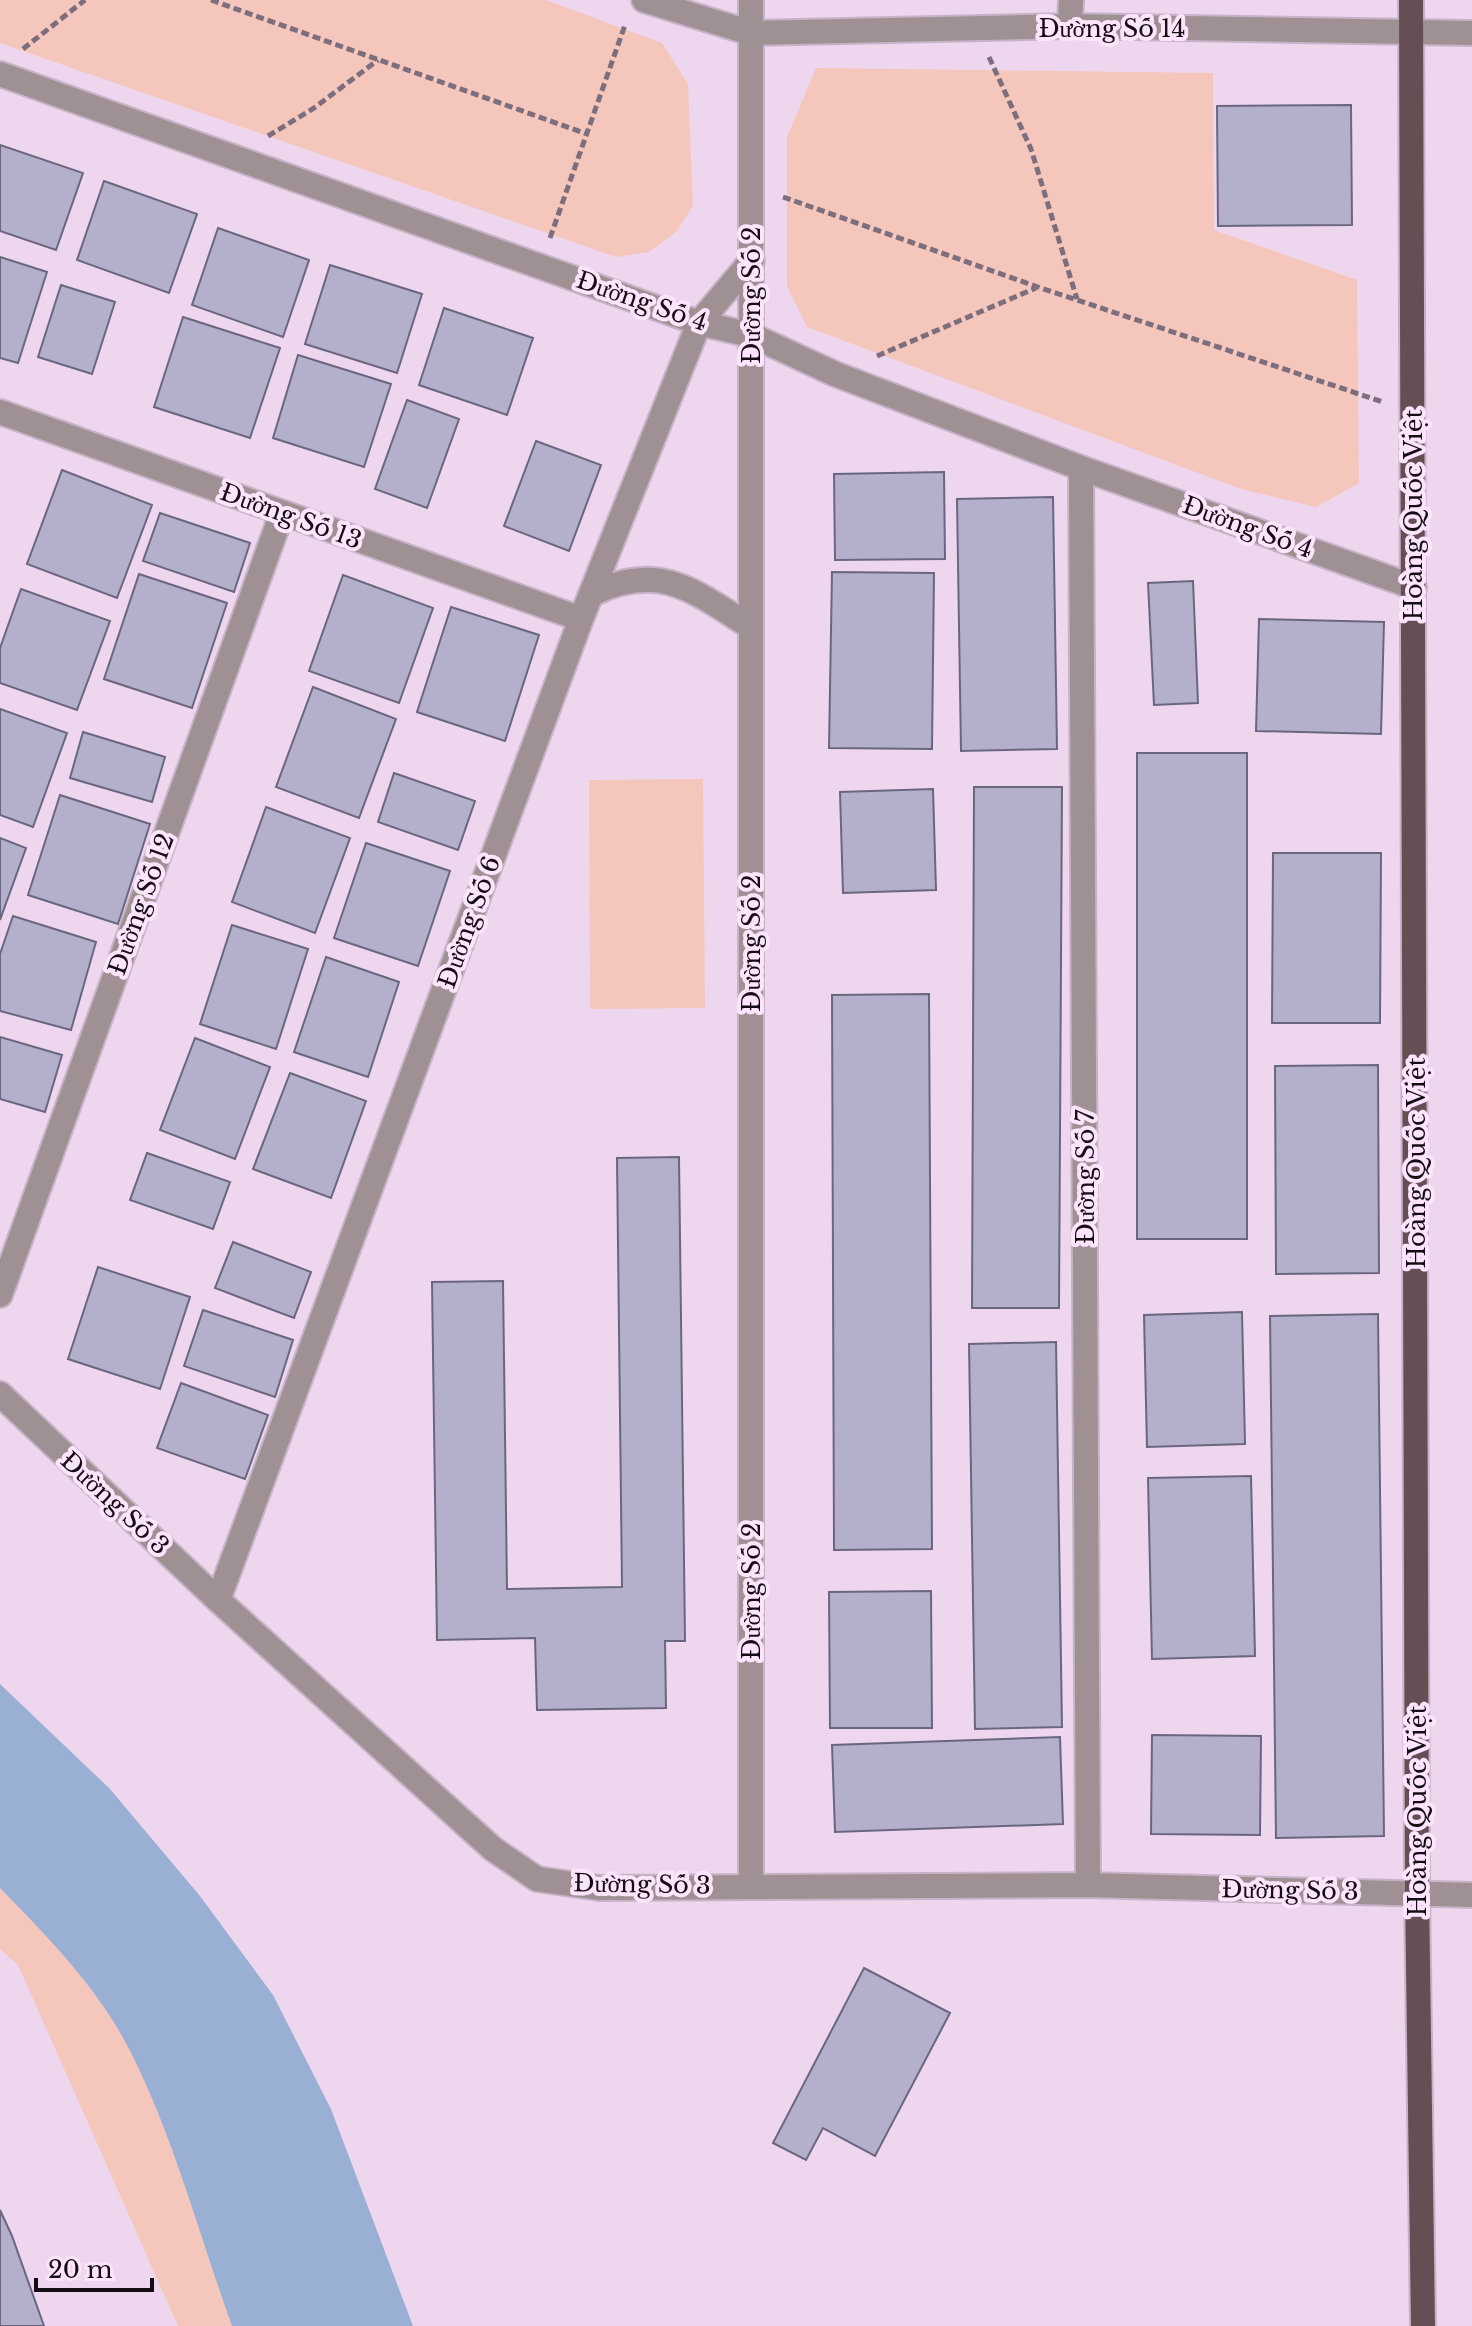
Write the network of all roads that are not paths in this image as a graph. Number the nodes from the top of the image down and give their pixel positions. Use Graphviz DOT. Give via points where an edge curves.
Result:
graph roads {
  1 [pos="751,0"];
  2 [pos="1071,0"];
  3 [pos="1411,0"];
  4 [pos="637,7"];
  5 [pos="1070,26"];
  6 [pos="1410,32"];
  7 [pos="751,33"];
  8 [pos="1472,33"];
  9 [pos="0,74"];
  10 [pos="752,260"];
  11 [pos="699,323"];
  12 [pos="751,335"];
  13 [pos="3,421"];
  14 [pos="1081,468"];
  15 [pos="282,513"];
  16 [pos="1414,587"];
  17 [pos="594,593"];
  18 [pos="581,619"];
  19 [pos="751,627"];
  20 [pos="0,1295"];
  21 [pos="0,1394"];
  22 [pos="218,1600"];
  23 [pos="751,1885"];
  24 [pos="1088,1885"];
  25 [pos="1417,1893"];
  26 [pos="1472,1895"];
  27 [pos="1423,2326"];
  1 -- 7 [label="street, Đường Số 2"];
  2 -- 5 [label="street"];
  3 -- 6 [label="main road, Hoàng Quốc Việt"];
  4 -- 7 [label="street, Đường Số 14"];
  5 -- 6 [label="street, Đường Số 14"];
  5 -- 7 [label="street, Đường Số 14"];
  6 -- 8 [label="street, Đường Số 14"];
  6 -- 16 [label="main road, Hoàng Quốc Việt"];
  7 -- 10 [label="street, Đường Số 2"];
  9 -- 11 [label="street, Đường Số 4"];
  10 -- 11 [label="street, Đường Số 6"];
  10 -- 12 [label="street, Đường Số 2"];
  11 -- 12 [label="street, Đường Số 4"];
  11 -- 17 [label="street, Đường Số 6"];
  12 -- 14 [label="street, Đường Số 4" via="835,374"];
  12 -- 19 [label="street, Đường Số 2"];
  13 -- 15 [label="street, Đường Số 13"];
  14 -- 16 [label="street, Đường Số 4"];
  14 -- 24 [label="street, Đường Số 7"];
  15 -- 18 [label="street, Đường Số 13"];
  15 -- 20 [label="street, Đường Số 12"];
  16 -- 25 [label="main road, Hoàng Quốc Việt"];
  17 -- 18 [label="street, Đường Số 6"];
  17 -- 19 [label="street" via="620,581 646,578 681,584"];
  18 -- 22 [label="street, Đường Số 6"];
  19 -- 23 [label="street, Đường Số 2"];
  21 -- 22 [label="street, Đường Số 3"];
  22 -- 23 [label="street, Đường Số 3" via="493,1849 537,1879 599,1888"];
  23 -- 24 [label="street, Đường Số 3"];
  24 -- 25 [label="street, Đường Số 3"];
  25 -- 26 [label="street, Đường Số 3"];
  25 -- 27 [label="main road, Hoàng Quốc Việt"];
}
